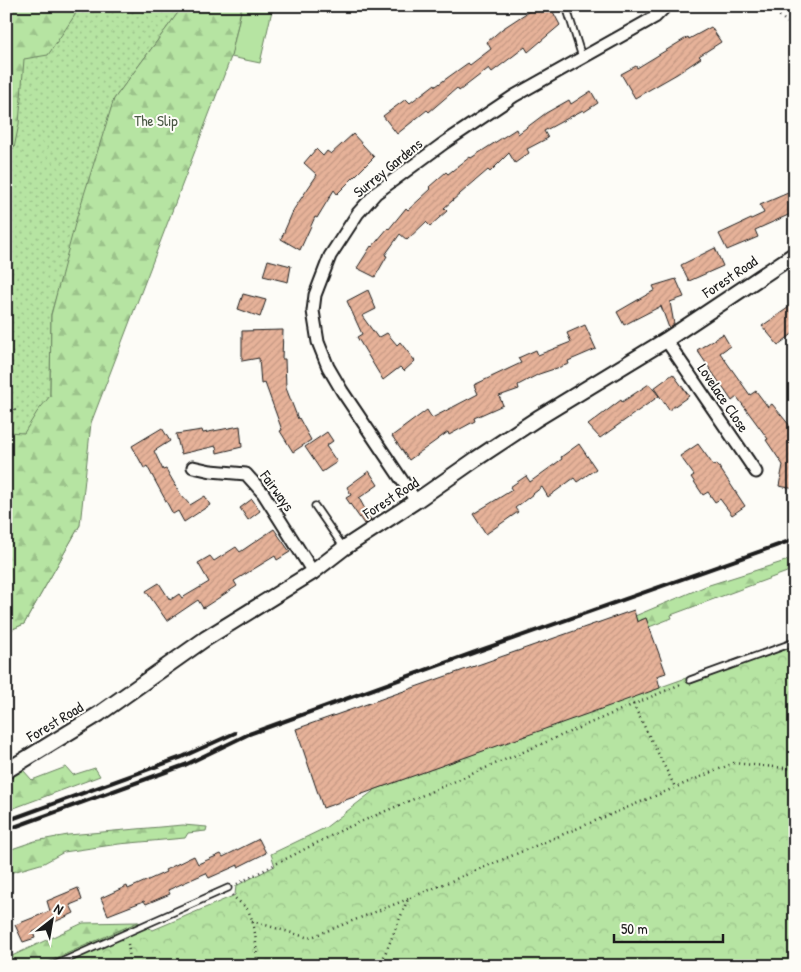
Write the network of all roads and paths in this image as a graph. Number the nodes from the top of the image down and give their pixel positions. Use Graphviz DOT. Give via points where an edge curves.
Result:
graph roads {
  1 [pos="566,6"];
  2 [pos="666,6"];
  3 [pos="768,6"];
  4 [pos="653,12"];
  5 [pos="795,29"];
  6 [pos="582,57"];
  7 [pos="795,254"];
  8 [pos="666,340"];
  9 [pos="18,408"];
  10 [pos="6,415"];
  11 [pos="193,467"];
  12 [pos="756,472"];
  13 [pos="416,501"];
  14 [pos="316,506"];
  15 [pos="344,548"];
  16 [pos="313,572"];
  17 [pos="795,642"];
  18 [pos="690,680"];
  19 [pos="633,704"];
  20 [pos="795,769"];
  21 [pos="6,770"];
  22 [pos="675,787"];
  23 [pos="228,888"];
  24 [pos="408,898"];
  25 [pos="252,922"];
  26 [pos="126,932"];
  27 [pos="52,966"];
  28 [pos="131,966"];
  29 [pos="257,966"];
  30 [pos="380,966"];
  1 -- 6 [label="lane"];
  2 -- 4 [label="street, Surrey Gardens"];
  3 -- 5 [label="path"];
  4 -- 6 [label="street, Surrey Gardens"];
  6 -- 13 [label="street, Surrey Gardens" via="514,96 376,193 343,234 320,280 313,311 318,342 328,367"];
  7 -- 8 [label="street, Forest Road"];
  8 -- 12 [label="street, Lovelace Close"];
  8 -- 13 [label="street, Forest Road" via="538,418"];
  9 -- 10 [label="path"];
  11 -- 16 [label="street, Fairways" via="246,474 263,493"];
  13 -- 15 [label="street, Forest Road"];
  14 -- 15 [label="lane"];
  15 -- 16 [label="street, Forest Road"];
  16 -- 21 [label="street, Forest Road" via="205,639 99,714"];
  17 -- 18 [label="lane"];
  18 -- 19 [label="path"];
  19 -- 22 [label="path"];
  19 -- 23 [label="path" via="344,829"];
  20 -- 22 [label="path" via="734,762"];
  22 -- 24 [label="path"];
  23 -- 25 [label="path" via="246,909"];
  23 -- 26 [label="lane"];
  24 -- 25 [label="path" via="309,938"];
  24 -- 30 [label="path"];
  25 -- 29 [label="path"];
  26 -- 27 [label="lane"];
  26 -- 28 [label="path"];
}
